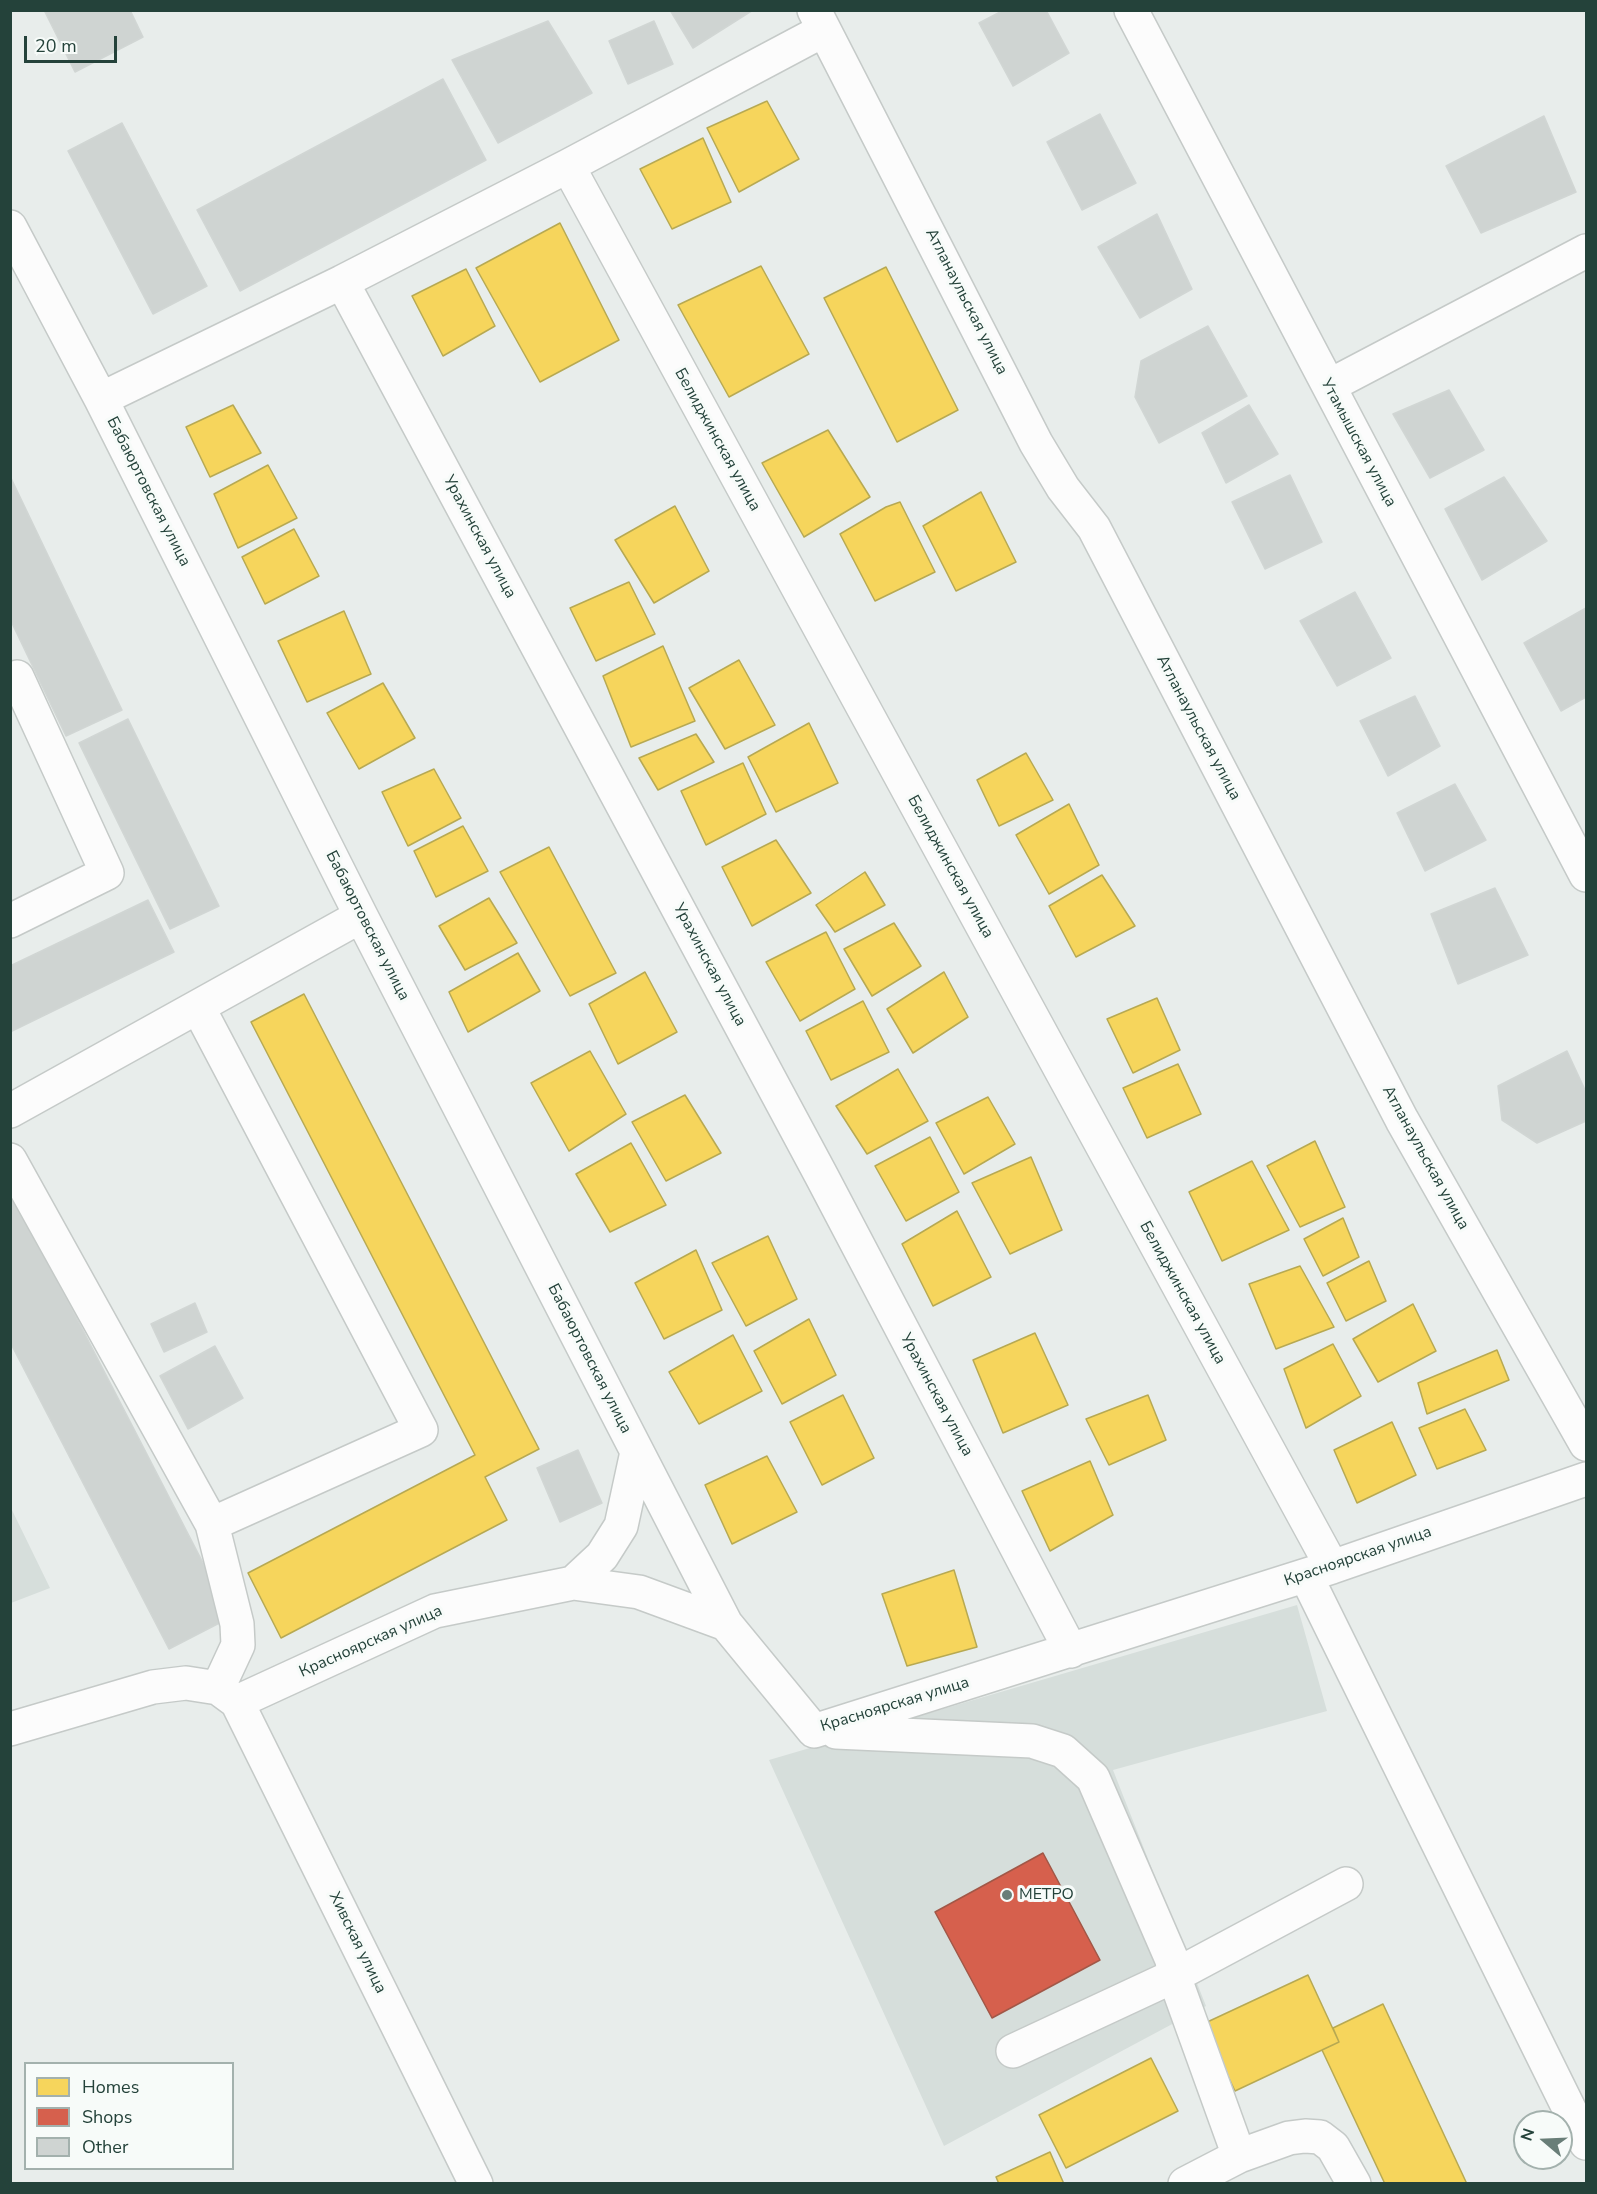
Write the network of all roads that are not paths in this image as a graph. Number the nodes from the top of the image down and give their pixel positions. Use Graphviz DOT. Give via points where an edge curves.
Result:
graph roads {
  1 [pos="1131,10"];
  2 [pos="819,20"];
  3 [pos="568,166"];
  4 [pos="10,227"];
  5 [pos="1587,251"];
  6 [pos="342,282"];
  7 [pos="1329,386"];
  8 [pos="101,399"];
  9 [pos="10,681"];
  10 [pos="1587,875"];
  11 [pos="362,916"];
  12 [pos="10,921"];
  13 [pos="198,1007"];
  14 [pos="10,1111"];
  15 [pos="10,1160"];
  16 [pos="1587,1444"];
  17 [pos="637,1452"];
  18 [pos="1587,1479"];
  19 [pos="212,1524"];
  20 [pos="1319,1571"];
  21 [pos="573,1583"];
  22 [pos="726,1624"];
  23 [pos="1071,1651"];
  24 [pos="228,1695"];
  25 [pos="10,1729"];
  26 [pos="814,1731"];
  27 [pos="1346,1884"];
  28 [pos="1174,1976"];
  29 [pos="1013,2051"];
  30 [pos="1587,2143"];
  31 [pos="1239,2156"];
  32 [pos="476,2184"];
  33 [pos="1185,2184"];
  34 [pos="1354,2184"];
  1 -- 7 [label="street, Утамышская улица"];
  2 -- 3 [label="street"];
  2 -- 16 [label="street, Атланаульская улица" via="1036,443 1094,528 1402,1120"];
  3 -- 6 [label="street"];
  3 -- 20 [label="street, Белиджинская улица"];
  4 -- 8 [label="street, Бабаюртовская улица"];
  5 -- 7 [label="street"];
  6 -- 8 [label="street"];
  6 -- 23 [label="street, Урахинская улица" via="816,1164"];
  7 -- 10 [label="street, Утамышская улица"];
  8 -- 11 [label="street, Бабаюртовская улица"];
  9 -- 12 [label="street" via="17,677 107,873"];
  11 -- 13 [label="street"];
  11 -- 17 [label="street, Бабаюртовская улица"];
  13 -- 14 [label="street"];
  13 -- 19 [label="street" via="421,1430"];
  15 -- 19 [label="street"];
  17 -- 21 [label="street" via="621,1526 602,1556"];
  17 -- 22 [label="street, Бабаюртовская улица"];
  18 -- 20 [label="street, Красноярская улица"];
  19 -- 24 [label="street" via="237,1624 238,1645"];
  20 -- 23 [label="street, Красноярская улица"];
  20 -- 30 [label="street, Белиджинская улица"];
  21 -- 22 [label="street, Красноярская улица" via="639,1592"];
  21 -- 24 [label="street, Красноярская улица" via="435,1611"];
  22 -- 26 [label="street, Красноярская улица"];
  23 -- 26 [label="street, Красноярская улица"];
  24 -- 25 [label="street" via="186,1683 153,1687"];
  24 -- 32 [label="street, Хивская улица"];
  26 -- 28 [label="street" via="1032,1741 1064,1751 1093,1778 1172,1960"];
  27 -- 28 [label="street"];
  28 -- 29 [label="street"];
  28 -- 31 [label="street"];
  31 -- 33 [label="street"];
  31 -- 34 [label="street" via="1289,2138 1320,2137 1333,2147"];
}
